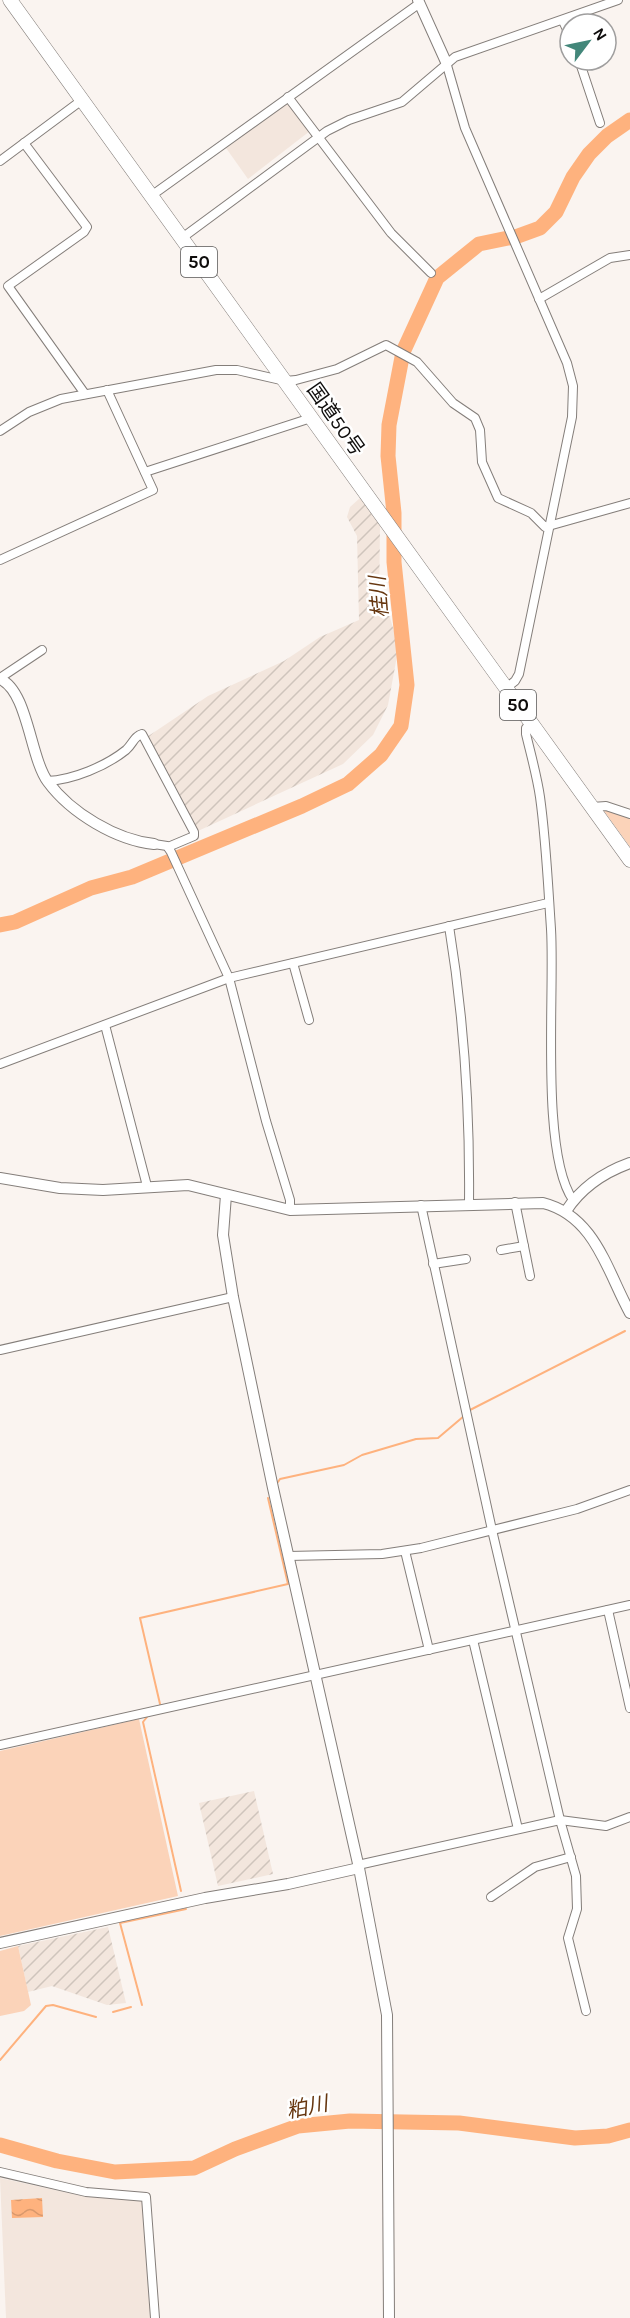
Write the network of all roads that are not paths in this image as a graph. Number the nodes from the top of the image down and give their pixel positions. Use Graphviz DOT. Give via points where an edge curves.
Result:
graph roads {
  1 [pos="10,0"];
  2 [pos="618,0"];
  3 [pos="419,1"];
  4 [pos="587,12"];
  5 [pos="558,23"];
  6 [pos="446,62"];
  7 [pos="583,72"];
  8 [pos="288,97"];
  9 [pos="82,100"];
  10 [pos="600,123"];
  11 [pos="317,138"];
  12 [pos="24,143"];
  13 [pos="0,161"];
  14 [pos="151,196"];
  15 [pos="182,238"];
  16 [pos="630,255"];
  17 [pos="431,273"];
  18 [pos="539,299"];
  19 [pos="285,381"];
  20 [pos="107,390"];
  21 [pos="85,394"];
  22 [pos="312,417"];
  23 [pos="0,432"];
  24 [pos="145,472"];
  25 [pos="630,504"];
  26 [pos="550,526"];
  27 [pos="0,560"];
  28 [pos="42,650"];
  29 [pos="0,678"];
  30 [pos="506,688"];
  31 [pos="531,723"];
  32 [pos="47,781"];
  33 [pos="592,807"];
  34 [pos="630,814"];
  35 [pos="154,844"];
  36 [pos="169,850"];
  37 [pos="630,860"];
  38 [pos="548,903"];
  39 [pos="449,926"];
  40 [pos="292,963"];
  41 [pos="229,978"];
  42 [pos="309,1020"];
  43 [pos="105,1025"];
  44 [pos="0,1064"];
  45 [pos="630,1163"];
  46 [pos="0,1178"];
  47 [pos="147,1186"];
  48 [pos="226,1195"];
  49 [pos="573,1200"];
  50 [pos="515,1202"];
  51 [pos="470,1203"];
  52 [pos="421,1205"];
  53 [pos="290,1209"];
  54 [pos="566,1210"];
  55 [pos="524,1246"];
  56 [pos="501,1250"];
  57 [pos="466,1259"];
  58 [pos="433,1264"];
  59 [pos="530,1276"];
  60 [pos="233,1297"];
  61 [pos="630,1313"];
  62 [pos="0,1350"];
  63 [pos="630,1490"];
  64 [pos="492,1530"];
  65 [pos="405,1551"];
  66 [pos="288,1556"];
  67 [pos="630,1605"];
  68 [pos="608,1610"];
  69 [pos="516,1631"];
  70 [pos="473,1640"];
  71 [pos="429,1650"];
  72 [pos="315,1676"];
  73 [pos="630,1708"];
  74 [pos="1,1742"];
  75 [pos="630,1817"];
  76 [pos="560,1820"];
  77 [pos="518,1829"];
  78 [pos="571,1857"];
  79 [pos="359,1867"];
  80 [pos="491,1897"];
  81 [pos="0,1943"];
  82 [pos="586,2011"];
  83 [pos="0,2172"];
  84 [pos="155,2318"];
  85 [pos="389,2318"];
  1 -- 9 [label="highway, 国道50号 / 50"];
  2 -- 4 [label="street"];
  3 -- 6 [label="street"];
  3 -- 8 [label="street"];
  5 -- 6 [label="street"];
  6 -- 11 [label="street" via="402,102 341,123"];
  6 -- 18 [label="street" via="465,128"];
  7 -- 10 [label="street"];
  8 -- 11 [label="street"];
  8 -- 14 [label="street"];
  9 -- 12 [label="street"];
  9 -- 14 [label="highway, 国道50号 / 50"];
  11 -- 15 [label="street"];
  11 -- 17 [label="street" via="391,233"];
  12 -- 13 [label="street"];
  12 -- 21 [label="street" via="87,227 8,286"];
  14 -- 15 [label="highway, 国道50号 / 50"];
  15 -- 19 [label="highway, 国道50号 / 50"];
  16 -- 18 [label="street" via="610,258"];
  18 -- 26 [label="street" via="573,386 573,417"];
  19 -- 20 [label="street" via="237,370 216,370"];
  19 -- 22 [label="highway, 国道50号 / 50"];
  19 -- 26 [label="street" via="337,369 382,345 391,347 416,361 453,403 475,418 480,430 482,462 498,498"];
  20 -- 21 [label="street"];
  20 -- 24 [label="street"];
  21 -- 23 [label="street" via="29,412"];
  22 -- 24 [label="street"];
  22 -- 30 [label="highway, 国道50号 / 50"];
  24 -- 27 [label="street" via="153,490"];
  25 -- 26 [label="street"];
  26 -- 30 [label="street" via="519,674"];
  28 -- 29 [label="street"];
  29 -- 32 [label="street" via="14,692"];
  30 -- 31 [label="highway, 国道50号 / 50"];
  31 -- 33 [label="highway, 国道50号 / 50"];
  31 -- 38 [label="street" via="526,734 540,796"];
  32 -- 35 [label="street" via="106,831"];
  32 -- 36 [label="street" via="101,765 142,734 194,832 194,837"];
  33 -- 34 [label="street" via="606,806"];
  33 -- 37 [label="highway, 国道50号 / 50"];
  35 -- 36 [label="street"];
  36 -- 41 [label="street"];
  38 -- 39 [label="street"];
  38 -- 49 [label="street" via="557,1151"];
  39 -- 40 [label="street"];
  39 -- 51 [label="street" via="465,1061"];
  40 -- 41 [label="street"];
  40 -- 42 [label="street"];
  41 -- 43 [label="street"];
  41 -- 53 [label="street"];
  43 -- 44 [label="street"];
  43 -- 47 [label="street"];
  45 -- 49 [label="street" via="599,1178"];
  46 -- 47 [label="street" via="60,1188"];
  47 -- 48 [label="street" via="188,1185"];
  48 -- 53 [label="street"];
  48 -- 60 [label="street" via="223,1235"];
  49 -- 54 [label="street"];
  50 -- 51 [label="street"];
  50 -- 54 [label="street" via="543,1203"];
  50 -- 55 [label="street"];
  51 -- 52 [label="street"];
  52 -- 53 [label="street"];
  52 -- 58 [label="street"];
  54 -- 61 [label="street" via="589,1232"];
  55 -- 56 [label="street"];
  55 -- 59 [label="street"];
  57 -- 58 [label="street"];
  58 -- 64 [label="street"];
  60 -- 62 [label="street"];
  60 -- 66 [label="street"];
  63 -- 64 [label="street" via="577,1509"];
  64 -- 65 [label="street"];
  64 -- 69 [label="street"];
  65 -- 66 [label="street"];
  65 -- 71 [label="street"];
  66 -- 72 [label="street"];
  67 -- 68 [label="street"];
  68 -- 69 [label="street"];
  68 -- 73 [label="street"];
  69 -- 70 [label="street"];
  69 -- 76 [label="street"];
  70 -- 71 [label="street"];
  70 -- 77 [label="street"];
  71 -- 72 [label="street"];
  72 -- 74 [label="street"];
  72 -- 79 [label="street"];
  75 -- 76 [label="street" via="606,1826"];
  76 -- 77 [label="street"];
  76 -- 78 [label="street"];
  77 -- 79 [label="street"];
  78 -- 80 [label="street" via="535,1867"];
  78 -- 82 [label="street" via="578,1900 568,1938"];
  79 -- 81 [label="street"];
  79 -- 85 [label="street" via="387,2015"];
  83 -- 84 [label="street" via="86,2192 146,2197"];
}
